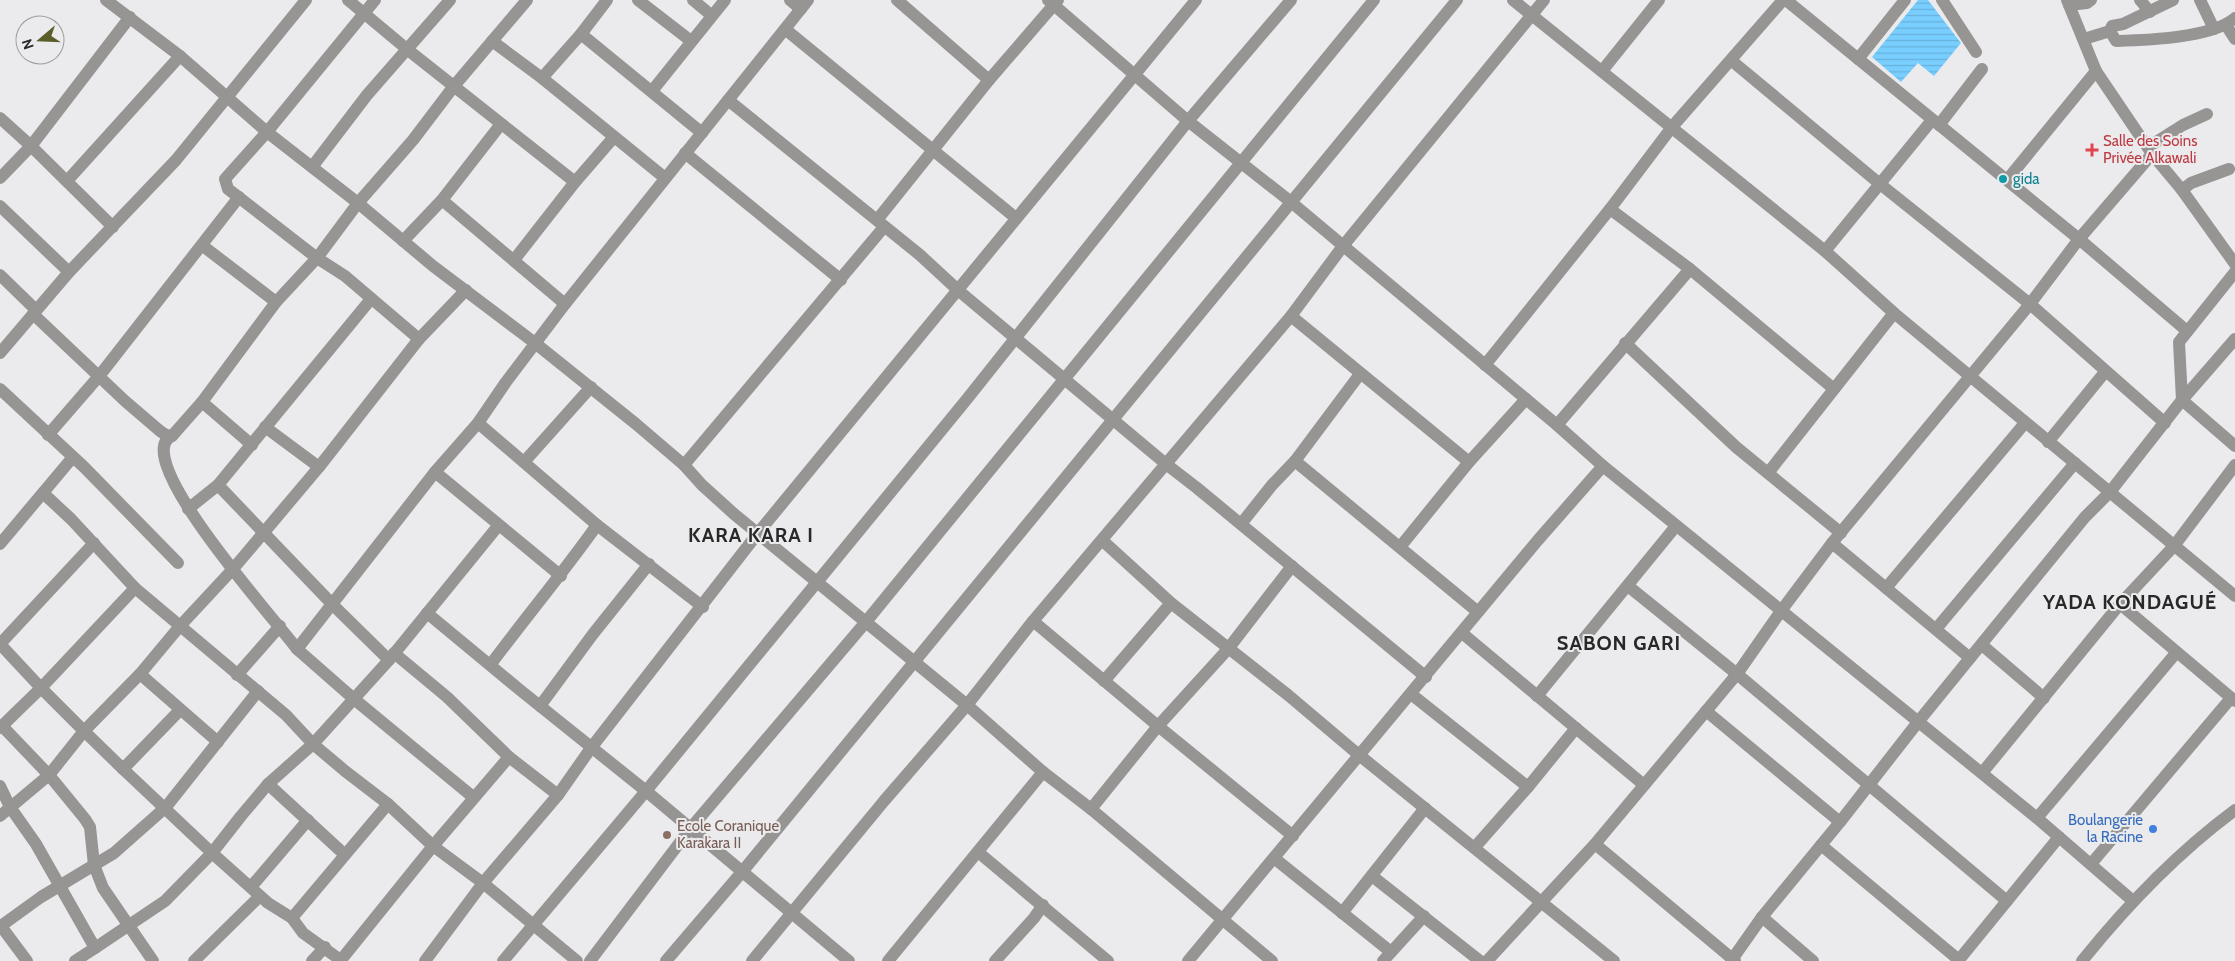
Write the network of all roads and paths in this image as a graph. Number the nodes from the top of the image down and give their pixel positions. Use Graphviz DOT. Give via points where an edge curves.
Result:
graph roads {
  1 [pos="106,0"];
  2 [pos="306,0"];
  3 [pos="348,0"];
  4 [pos="375,0"];
  5 [pos="450,0"];
  6 [pos="527,0"];
  7 [pos="607,0"];
  8 [pos="638,0"];
  9 [pos="693,0"];
  10 [pos="725,0"];
  11 [pos="790,0"];
  12 [pos="898,0"];
  13 [pos="1196,0"];
  14 [pos="1291,0"];
  15 [pos="1374,0"];
  16 [pos="1457,0"];
  17 [pos="1513,0"];
  18 [pos="1544,0"];
  19 [pos="1659,0"];
  20 [pos="1784,0"];
  21 [pos="1905,0"];
  22 [pos="1942,0"];
  23 [pos="2090,0"];
  24 [pos="2140,0"];
  25 [pos="2173,0"];
  26 [pos="2200,0"];
  27 [pos="1054,2"];
  28 [pos="2068,3"];
  29 [pos="804,4"];
  30 [pos="2150,12"];
  31 [pos="364,13"];
  32 [pos="712,15"];
  33 [pos="1532,15"];
  34 [pos="130,17"];
  35 [pos="2225,24"];
  36 [pos="785,29"];
  37 [pos="2110,31"];
  38 [pos="581,34"];
  39 [pos="2084,39"];
  40 [pos="2235,40"];
  41 [pos="492,41"];
  42 [pos="691,41"];
  43 [pos="408,50"];
  44 [pos="1976,52"];
  45 [pos="180,56"];
  46 [pos="1858,59"];
  47 [pos="1732,61"];
  48 [pos="1982,69"];
  49 [pos="1602,71"];
  50 [pos="2096,71"];
  51 [pos="1135,75"];
  52 [pos="542,78"];
  53 [pos="990,80"];
  54 [pos="454,86"];
  55 [pos="652,90"];
  56 [pos="227,96"];
  57 [pos="728,100"];
  58 [pos="2207,114"];
  59 [pos="0,118"];
  60 [pos="1188,121"];
  61 [pos="1936,122"];
  62 [pos="501,124"];
  63 [pos="1672,127"];
  64 [pos="267,132"];
  65 [pos="702,133"];
  66 [pos="614,137"];
  67 [pos="32,146"];
  68 [pos="934,148"];
  69 [pos="2150,151"];
  70 [pos="685,153"];
  71 [pos="1242,162"];
  72 [pos="312,167"];
  73 [pos="2230,169"];
  74 [pos="0,178"];
  75 [pos="665,178"];
  76 [pos="2007,180"];
  77 [pos="67,181"];
  78 [pos="575,182"];
  79 [pos="1880,184"];
  80 [pos="2182,190"];
  81 [pos="239,197"];
  82 [pos="442,200"];
  83 [pos="1291,202"];
  84 [pos="358,203"];
  85 [pos="0,206"];
  86 [pos="1610,209"];
  87 [pos="1016,218"];
  88 [pos="881,224"];
  89 [pos="113,227"];
  90 [pos="2079,239"];
  91 [pos="403,241"];
  92 [pos="203,246"];
  93 [pos="1343,246"];
  94 [pos="1825,251"];
  95 [pos="317,258"];
  96 [pos="514,260"];
  97 [pos="2235,264"];
  98 [pos="1690,269"];
  99 [pos="69,272"];
  100 [pos="2235,272"];
  101 [pos="0,275"];
  102 [pos="841,280"];
  103 [pos="466,290"];
  104 [pos="959,290"];
  105 [pos="372,299"];
  106 [pos="276,302"];
  107 [pos="565,304"];
  108 [pos="2030,304"];
  109 [pos="35,312"];
  110 [pos="1894,313"];
  111 [pos="1291,316"];
  112 [pos="2187,331"];
  113 [pos="1016,338"];
  114 [pos="419,339"];
  115 [pos="2235,339"];
  116 [pos="534,343"];
  117 [pos="1625,343"];
  118 [pos="0,353"];
  119 [pos="1485,365"];
  120 [pos="2105,372"];
  121 [pos="1360,374"];
  122 [pos="100,375"];
  123 [pos="1970,376"];
  124 [pos="1065,378"];
  125 [pos="590,387"];
  126 [pos="1834,389"];
  127 [pos="0,390"];
  128 [pos="1526,399"];
  129 [pos="2182,400"];
  130 [pos="202,402"];
  131 [pos="1114,419"];
  132 [pos="478,423"];
  133 [pos="2025,423"];
  134 [pos="2165,423"];
  135 [pos="1557,425"];
  136 [pos="265,427"];
  137 [pos="48,435"];
  138 [pos="172,436"];
  139 [pos="2048,442"];
  140 [pos="252,445"];
  141 [pos="2235,446"];
  142 [pos="73,457"];
  143 [pos="1295,461"];
  144 [pos="524,462"];
  145 [pos="1469,462"];
  146 [pos="2074,463"];
  147 [pos="1166,464"];
  148 [pos="684,465"];
  149 [pos="2235,465"];
  150 [pos="1603,466"];
  151 [pos="319,467"];
  152 [pos="435,472"];
  153 [pos="1768,472"];
  154 [pos="218,485"];
  155 [pos="2110,492"];
  156 [pos="43,493"];
  157 [pos="188,509"];
  158 [pos="1241,524"];
  159 [pos="597,525"];
  160 [pos="498,526"];
  161 [pos="1676,526"];
  162 [pos="263,532"];
  163 [pos="758,533"];
  164 [pos="1841,533"];
  165 [pos="1103,540"];
  166 [pos="94,543"];
  167 [pos="1832,543"];
  168 [pos="0,544"];
  169 [pos="2174,546"];
  170 [pos="1400,547"];
  171 [pos="178,563"];
  172 [pos="649,564"];
  173 [pos="1292,566"];
  174 [pos="233,569"];
  175 [pos="561,576"];
  176 [pos="815,581"];
  177 [pos="1628,586"];
  178 [pos="135,588"];
  179 [pos="1886,588"];
  180 [pos="2235,596"];
  181 [pos="1171,603"];
  182 [pos="2120,604"];
  183 [pos="333,605"];
  184 [pos="702,607"];
  185 [pos="1781,611"];
  186 [pos="1478,612"];
  187 [pos="428,613"];
  188 [pos="1033,621"];
  189 [pos="865,623"];
  190 [pos="180,626"];
  191 [pos="280,626"];
  192 [pos="1936,629"];
  193 [pos="1462,633"];
  194 [pos="0,644"];
  195 [pos="1982,645"];
  196 [pos="297,649"];
  197 [pos="1228,649"];
  198 [pos="2176,653"];
  199 [pos="392,656"];
  200 [pos="1970,658"];
  201 [pos="913,663"];
  202 [pos="490,664"];
  203 [pos="140,674"];
  204 [pos="1737,674"];
  205 [pos="237,675"];
  206 [pos="1426,677"];
  207 [pos="1104,681"];
  208 [pos="41,688"];
  209 [pos="258,691"];
  210 [pos="1411,694"];
  211 [pos="1537,696"];
  212 [pos="2044,698"];
  213 [pos="354,699"];
  214 [pos="2233,700"];
  215 [pos="967,705"];
  216 [pos="540,706"];
  217 [pos="180,710"];
  218 [pos="1706,711"];
  219 [pos="1918,722"];
  220 [pos="1158,726"];
  221 [pos="1,728"];
  222 [pos="1576,728"];
  223 [pos="84,731"];
  224 [pos="218,742"];
  225 [pos="313,744"];
  226 [pos="591,748"];
  227 [pos="1359,755"];
  228 [pos="509,757"];
  229 [pos="123,769"];
  230 [pos="1043,772"];
  231 [pos="1982,774"];
  232 [pos="49,775"];
  233 [pos="268,784"];
  234 [pos="1644,785"];
  235 [pos="1869,785"];
  236 [pos="0,786"];
  237 [pos="1528,787"];
  238 [pos="646,790"];
  239 [pos="558,795"];
  240 [pos="473,797"];
  241 [pos="388,804"];
  242 [pos="10,807"];
  243 [pos="166,807"];
  244 [pos="1425,808"];
  245 [pos="1091,810"];
  246 [pos="2235,810"];
  247 [pos="0,816"];
  248 [pos="2037,818"];
  249 [pos="308,820"];
  250 [pos="1840,822"];
  251 [pos="690,829"];
  252 [pos="1293,836"];
  253 [pos="2059,837"];
  254 [pos="1595,844"];
  255 [pos="1821,845"];
  256 [pos="433,846"];
  257 [pos="1475,847"];
  258 [pos="978,852"];
  259 [pos="212,853"];
  260 [pos="344,854"];
  261 [pos="1274,858"];
  262 [pos="2091,864"];
  263 [pos="94,865"];
  264 [pos="742,872"];
  265 [pos="1372,876"];
  266 [pos="483,883"];
  267 [pos="59,887"];
  268 [pos="251,887"];
  269 [pos="260,896"];
  270 [pos="2007,901"];
  271 [pos="2133,901"];
  272 [pos="1540,903"];
  273 [pos="1042,905"];
  274 [pos="792,914"];
  275 [pos="1342,914"];
  276 [pos="1424,916"];
  277 [pos="1762,917"];
  278 [pos="292,918"];
  279 [pos="1223,919"];
  280 [pos="533,924"];
  281 [pos="128,927"];
  282 [pos="95,948"];
  283 [pos="325,948"];
  284 [pos="1387,956"];
  285 [pos="341,960"];
  286 [pos="1611,960"];
  287 [pos="1733,960"];
  288 [pos="27,961"];
  289 [pos="75,961"];
  290 [pos="153,961"];
  291 [pos="194,961"];
  292 [pos="312,961"];
  293 [pos="425,961"];
  294 [pos="503,961"];
  295 [pos="577,961"];
  296 [pos="590,961"];
  297 [pos="666,961"];
  298 [pos="752,961"];
  299 [pos="850,961"];
  300 [pos="888,961"];
  301 [pos="995,961"];
  302 [pos="1108,961"];
  303 [pos="1188,961"];
  304 [pos="1272,961"];
  305 [pos="1480,961"];
  306 [pos="1487,961"];
  307 [pos="1814,961"];
  308 [pos="1958,961"];
  309 [pos="2082,961"];
  1 -- 34 [label="street"];
  2 -- 56 [label="street"];
  3 -- 31 [label="street"];
  4 -- 31 [label="street"];
  5 -- 43 [label="street"];
  6 -- 41 [label="street"];
  7 -- 38 [label="street"];
  8 -- 42 [label="street"];
  9 -- 32 [label="street"];
  10 -- 32 [label="street"];
  11 -- 29 [label="street"];
  12 -- 53 [label="street"];
  13 -- 51 [label="street"];
  14 -- 60 [label="street"];
  15 -- 71 [label="street"];
  16 -- 83 [label="street"];
  17 -- 33 [label="street"];
  18 -- 33 [label="street"];
  19 -- 49 [label="street"];
  20 -- 46 [label="street"];
  20 -- 47 [label="street"];
  21 -- 46 [label="street"];
  22 -- 44 [label="street"];
  23 -- 28 [label="street" via="2087,3"];
  24 -- 30 [label="street"];
  25 -- 30 [label="street"];
  26 -- 35 [label="street"];
  27 -- 51 [label="street"];
  27 -- 53 [label="street"];
  28 -- 39 [label="street"];
  29 -- 36 [label="street"];
  30 -- 37 [label="street" via="2112,26"];
  31 -- 43 [label="street"];
  31 -- 64 [label="street"];
  32 -- 42 [label="street"];
  33 -- 49 [label="street"];
  33 -- 93 [label="street"];
  34 -- 45 [label="street"];
  34 -- 67 [label="street"];
  35 -- 37 [label="street" via="2140,42 2116,41"];
  35 -- 40 [label="street"];
  36 -- 57 [label="street"];
  36 -- 68 [label="street"];
  37 -- 39 [label="street"];
  38 -- 52 [label="street"];
  38 -- 55 [label="street"];
  39 -- 50 [label="street"];
  41 -- 52 [label="street"];
  41 -- 54 [label="street"];
  42 -- 55 [label="street"];
  43 -- 54 [label="street"];
  43 -- 72 [label="street"];
  45 -- 56 [label="street"];
  45 -- 77 [label="street"];
  46 -- 61 [label="street"];
  47 -- 63 [label="street"];
  47 -- 79 [label="street"];
  48 -- 61 [label="street"];
  49 -- 63 [label="street"];
  50 -- 69 [label="street"];
  50 -- 76 [label="street"];
  51 -- 60 [label="street"];
  51 -- 87 [label="street"];
  52 -- 66 [label="street"];
  53 -- 68 [label="street"];
  54 -- 62 [label="street"];
  54 -- 84 [label="street" via="413,140"];
  55 -- 65 [label="street"];
  56 -- 64 [label="street"];
  56 -- 89 [label="street" via="176,160"];
  57 -- 65 [label="street"];
  57 -- 88 [label="street"];
  58 -- 69 [label="street" via="2183,125"];
  59 -- 67 [label="street"];
  60 -- 71 [label="street"];
  60 -- 113 [label="street"];
  61 -- 76 [label="street"];
  61 -- 79 [label="street"];
  62 -- 78 [label="street"];
  62 -- 82 [label="street"];
  63 -- 86 [label="street"];
  63 -- 94 [label="street"];
  64 -- 72 [label="street"];
  64 -- 81 [label="street" via="225,180 228,189"];
  65 -- 70 [label="street"];
  66 -- 75 [label="street"];
  66 -- 78 [label="street"];
  67 -- 74 [label="street"];
  67 -- 77 [label="street"];
  68 -- 87 [label="street"];
  68 -- 88 [label="street"];
  69 -- 80 [label="street"];
  69 -- 90 [label="street"];
  70 -- 75 [label="street"];
  70 -- 102 [label="street"];
  71 -- 83 [label="street"];
  71 -- 124 [label="street"];
  72 -- 84 [label="street"];
  73 -- 80 [label="street" via="2191,183"];
  75 -- 107 [label="street"];
  76 -- 90 [label="street"];
  77 -- 89 [label="street"];
  78 -- 96 [label="street"];
  79 -- 94 [label="street"];
  79 -- 108 [label="street"];
  80 -- 97 [label="street"];
  81 -- 92 [label="street"];
  81 -- 95 [label="street"];
  82 -- 91 [label="street"];
  82 -- 96 [label="street"];
  83 -- 93 [label="street"];
  83 -- 131 [label="street"];
  84 -- 91 [label="street"];
  84 -- 95 [label="street"];
  85 -- 99 [label="street"];
  86 -- 98 [label="street"];
  86 -- 119 [label="street"];
  87 -- 104 [label="street"];
  88 -- 102 [label="street"];
  88 -- 104 [label="street"];
  89 -- 99 [label="street"];
  90 -- 108 [label="street"];
  90 -- 112 [label="street"];
  91 -- 103 [label="street"];
  92 -- 106 [label="street"];
  92 -- 122 [label="street" via="167,287"];
  93 -- 111 [label="street"];
  93 -- 119 [label="street"];
  94 -- 110 [label="street"];
  95 -- 105 [label="street"];
  95 -- 106 [label="street"];
  96 -- 107 [label="street"];
  98 -- 117 [label="street"];
  98 -- 126 [label="street"];
  99 -- 109 [label="street"];
  100 -- 112 [label="street"];
  101 -- 109 [label="street"];
  102 -- 148 [label="street"];
  103 -- 114 [label="street"];
  103 -- 116 [label="street"];
  104 -- 113 [label="street"];
  104 -- 163 [label="street"];
  105 -- 114 [label="street"];
  105 -- 136 [label="street"];
  106 -- 130 [label="street"];
  107 -- 116 [label="street"];
  108 -- 120 [label="street"];
  108 -- 123 [label="street"];
  109 -- 118 [label="street"];
  109 -- 122 [label="street"];
  110 -- 123 [label="street"];
  110 -- 126 [label="street"];
  111 -- 121 [label="street"];
  111 -- 147 [label="street"];
  112 -- 129 [label="street" via="2179,342"];
  113 -- 124 [label="street"];
  113 -- 176 [label="street"];
  114 -- 151 [label="street"];
  115 -- 129 [label="street"];
  116 -- 125 [label="street"];
  116 -- 132 [label="street"];
  117 -- 135 [label="street"];
  117 -- 153 [label="street" via="1736,447"];
  119 -- 128 [label="street"];
  120 -- 134 [label="street"];
  120 -- 139 [label="street"];
  121 -- 143 [label="street"];
  121 -- 145 [label="street"];
  122 -- 137 [label="street"];
  122 -- 138 [label="street" via="160,431"];
  123 -- 133 [label="street"];
  123 -- 164 [label="street"];
  124 -- 131 [label="street"];
  124 -- 189 [label="street"];
  125 -- 144 [label="street"];
  125 -- 148 [label="street"];
  126 -- 153 [label="street"];
  127 -- 137 [label="street"];
  128 -- 135 [label="street"];
  128 -- 145 [label="street"];
  129 -- 134 [label="street"];
  129 -- 141 [label="street"];
  130 -- 138 [label="street"];
  130 -- 140 [label="street"];
  131 -- 147 [label="street"];
  131 -- 201 [label="street"];
  132 -- 144 [label="street"];
  132 -- 152 [label="street"];
  133 -- 139 [label="street"];
  133 -- 179 [label="street"];
  134 -- 155 [label="street"];
  135 -- 150 [label="street"];
  136 -- 140 [label="street"];
  136 -- 151 [label="street"];
  137 -- 142 [label="street"];
  138 -- 157 [label="street" via="164,443 163,456"];
  139 -- 146 [label="street"];
  140 -- 154 [label="street"];
  142 -- 156 [label="street"];
  142 -- 171 [label="street"];
  143 -- 158 [label="street"];
  143 -- 170 [label="street"];
  144 -- 159 [label="street"];
  145 -- 170 [label="street"];
  146 -- 155 [label="street"];
  146 -- 192 [label="street"];
  147 -- 158 [label="street"];
  147 -- 165 [label="street"];
  148 -- 163 [label="street" via="702,485"];
  149 -- 169 [label="street"];
  150 -- 161 [label="street"];
  150 -- 186 [label="street"];
  151 -- 162 [label="street"];
  152 -- 160 [label="street"];
  152 -- 183 [label="street"];
  153 -- 164 [label="street"];
  154 -- 157 [label="street"];
  154 -- 162 [label="street"];
  155 -- 169 [label="street"];
  155 -- 195 [label="street" via="2085,517"];
  156 -- 166 [label="street"];
  156 -- 168 [label="street"];
  157 -- 174 [label="street"];
  158 -- 173 [label="street"];
  159 -- 172 [label="street"];
  159 -- 175 [label="street"];
  160 -- 175 [label="street"];
  160 -- 187 [label="street"];
  161 -- 177 [label="street"];
  161 -- 185 [label="street"];
  162 -- 174 [label="street"];
  162 -- 183 [label="street"];
  163 -- 176 [label="street"];
  163 -- 184 [label="street"];
  164 -- 167 [label="street"];
  165 -- 181 [label="street"];
  165 -- 188 [label="street"];
  166 -- 178 [label="street"];
  166 -- 194 [label="street"];
  167 -- 179 [label="street"];
  167 -- 185 [label="street"];
  169 -- 180 [label="street"];
  169 -- 182 [label="street"];
  170 -- 186 [label="street"];
  172 -- 184 [label="street"];
  172 -- 216 [label="street"];
  173 -- 197 [label="street"];
  173 -- 206 [label="street"];
  174 -- 190 [label="street"];
  174 -- 191 [label="street"];
  175 -- 202 [label="street"];
  176 -- 189 [label="street"];
  176 -- 238 [label="street"];
  177 -- 204 [label="street"];
  177 -- 211 [label="street"];
  178 -- 190 [label="street"];
  178 -- 208 [label="street"];
  179 -- 192 [label="street"];
  181 -- 197 [label="street"];
  181 -- 207 [label="street"];
  182 -- 198 [label="street"];
  182 -- 212 [label="street"];
  183 -- 196 [label="street"];
  183 -- 199 [label="street"];
  184 -- 226 [label="street"];
  185 -- 204 [label="street"];
  185 -- 219 [label="street"];
  186 -- 193 [label="street"];
  187 -- 199 [label="street"];
  187 -- 202 [label="street"];
  188 -- 207 [label="street"];
  188 -- 215 [label="street"];
  189 -- 201 [label="street"];
  189 -- 251 [label="street"];
  190 -- 203 [label="street"];
  190 -- 205 [label="street"];
  191 -- 196 [label="street"];
  191 -- 205 [label="street"];
  192 -- 200 [label="street"];
  193 -- 206 [label="street"];
  193 -- 211 [label="street"];
  194 -- 208 [label="street"];
  195 -- 200 [label="street"];
  195 -- 212 [label="street"];
  196 -- 213 [label="street"];
  197 -- 220 [label="street"];
  197 -- 227 [label="street"];
  198 -- 214 [label="street"];
  198 -- 248 [label="street"];
  199 -- 213 [label="street"];
  199 -- 228 [label="street" via="447,697"];
  200 -- 219 [label="street"];
  201 -- 215 [label="street"];
  201 -- 264 [label="street"];
  202 -- 216 [label="street"];
  203 -- 217 [label="street"];
  203 -- 223 [label="street"];
  204 -- 218 [label="street"];
  204 -- 235 [label="street"];
  205 -- 209 [label="street"];
  206 -- 210 [label="street"];
  207 -- 220 [label="street"];
  208 -- 221 [label="street"];
  208 -- 223 [label="street"];
  209 -- 224 [label="street"];
  209 -- 225 [label="street"];
  210 -- 227 [label="street"];
  210 -- 237 [label="street"];
  211 -- 222 [label="street"];
  212 -- 231 [label="street"];
  213 -- 225 [label="street"];
  213 -- 240 [label="street"];
  214 -- 262 [label="street"];
  215 -- 230 [label="street"];
  215 -- 274 [label="street"];
  216 -- 226 [label="street"];
  217 -- 224 [label="street"];
  217 -- 229 [label="street"];
  218 -- 234 [label="street"];
  218 -- 250 [label="street"];
  219 -- 231 [label="street"];
  219 -- 235 [label="street"];
  220 -- 245 [label="street"];
  220 -- 252 [label="street"];
  221 -- 232 [label="street"];
  222 -- 234 [label="street"];
  222 -- 237 [label="street"];
  223 -- 229 [label="street"];
  223 -- 232 [label="street"];
  224 -- 243 [label="street"];
  225 -- 233 [label="street"];
  225 -- 241 [label="street"];
  226 -- 238 [label="street"];
  226 -- 239 [label="street"];
  227 -- 244 [label="street"];
  227 -- 252 [label="street"];
  228 -- 239 [label="street"];
  228 -- 240 [label="street"];
  229 -- 243 [label="street"];
  230 -- 245 [label="street"];
  230 -- 258 [label="street"];
  231 -- 248 [label="street"];
  232 -- 242 [label="street"];
  232 -- 263 [label="street" via="90,827"];
  233 -- 249 [label="street"];
  233 -- 259 [label="street"];
  234 -- 254 [label="street"];
  235 -- 250 [label="street"];
  235 -- 270 [label="street"];
  236 -- 242 [label="street"];
  237 -- 257 [label="street"];
  238 -- 251 [label="street"];
  238 -- 280 [label="street"];
  239 -- 266 [label="street"];
  240 -- 256 [label="street"];
  241 -- 256 [label="street"];
  241 -- 260 [label="street"];
  242 -- 247 [label="street"];
  242 -- 267 [label="street" via="36,844"];
  243 -- 259 [label="street"];
  243 -- 263 [label="street"];
  244 -- 257 [label="street"];
  244 -- 265 [label="street"];
  245 -- 279 [label="street"];
  246 -- 271 [label="street"];
  248 -- 253 [label="street"];
  249 -- 260 [label="street"];
  249 -- 268 [label="street"];
  250 -- 255 [label="street"];
  251 -- 264 [label="street"];
  251 -- 296 [label="street"];
  252 -- 261 [label="street"];
  253 -- 262 [label="street"];
  253 -- 270 [label="street"];
  254 -- 272 [label="street"];
  254 -- 287 [label="street"];
  255 -- 277 [label="street"];
  255 -- 308 [label="street"];
  256 -- 266 [label="street"];
  256 -- 285 [label="street"];
  257 -- 272 [label="street"];
  258 -- 273 [label="street"];
  258 -- 300 [label="street"];
  259 -- 268 [label="street"];
  259 -- 281 [label="street" via="165,902"];
  260 -- 278 [label="street"];
  261 -- 275 [label="street"];
  261 -- 279 [label="street"];
  262 -- 271 [label="street"];
  263 -- 267 [label="street"];
  263 -- 281 [label="street" via="103,888"];
  264 -- 274 [label="street"];
  264 -- 297 [label="street"];
  265 -- 275 [label="street"];
  265 -- 276 [label="street"];
  266 -- 280 [label="street"];
  266 -- 293 [label="street"];
  267 -- 282 [label="street"];
  267 -- 288 [label="street" via="1,926"];
  268 -- 269 [label="street"];
  269 -- 278 [label="street"];
  269 -- 291 [label="street"];
  270 -- 308 [label="street"];
  271 -- 309 [label="street"];
  272 -- 286 [label="street"];
  272 -- 306 [label="street"];
  273 -- 301 [label="street"];
  273 -- 302 [label="street"];
  274 -- 298 [label="street"];
  274 -- 299 [label="street"];
  275 -- 284 [label="street"];
  276 -- 284 [label="street"];
  276 -- 305 [label="street"];
  277 -- 287 [label="street"];
  277 -- 307 [label="street"];
  278 -- 283 [label="street" via="303,932"];
  279 -- 303 [label="street"];
  279 -- 304 [label="street"];
  280 -- 294 [label="street"];
  280 -- 295 [label="street"];
  281 -- 282 [label="street"];
  281 -- 290 [label="street"];
  282 -- 289 [label="street"];
  283 -- 285 [label="street"];
  283 -- 292 [label="street"];
}
